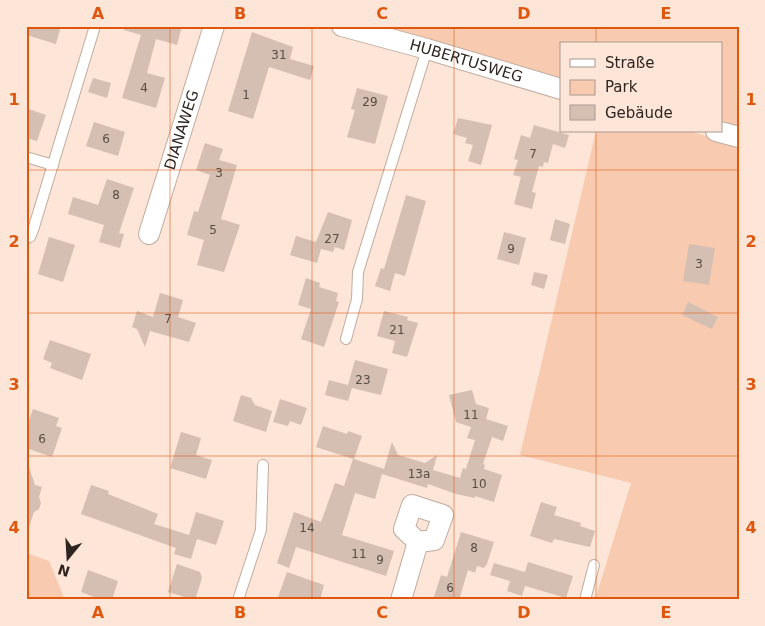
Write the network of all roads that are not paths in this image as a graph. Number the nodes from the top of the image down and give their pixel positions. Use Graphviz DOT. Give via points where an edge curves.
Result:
graph roads {
  1 [pos="95,26"];
  2 [pos="214,26"];
  3 [pos="342,26"];
  4 [pos="427,48"];
  5 [pos="560,89"];
  6 [pos="720,132"];
  7 [pos="739,137"];
  8 [pos="26,157"];
  9 [pos="53,165"];
  10 [pos="149,234"];
  11 [pos="26,238"];
  12 [pos="346,339"];
  13 [pos="263,465"];
  14 [pos="418,542"];
  15 [pos="594,565"];
  16 [pos="238,600"];
  17 [pos="401,600"];
  18 [pos="585,600"];
  1 -- 9 [label="lane"];
  2 -- 10 [label="street, DIANAWEG"];
  3 -- 4 [label="street, HUBERTUSWEG"];
  4 -- 5 [label="street, HUBERTUSWEG"];
  4 -- 12 [label="lane" via="358,272 357,299"];
  6 -- 7 [label="street"];
  8 -- 9 [label="lane"];
  9 -- 11 [label="lane" via="33,230"];
  13 -- 16 [label="lane" via="261,530"];
  14 -- 17 [label="street"];
  15 -- 18 [label="lane"];
}
